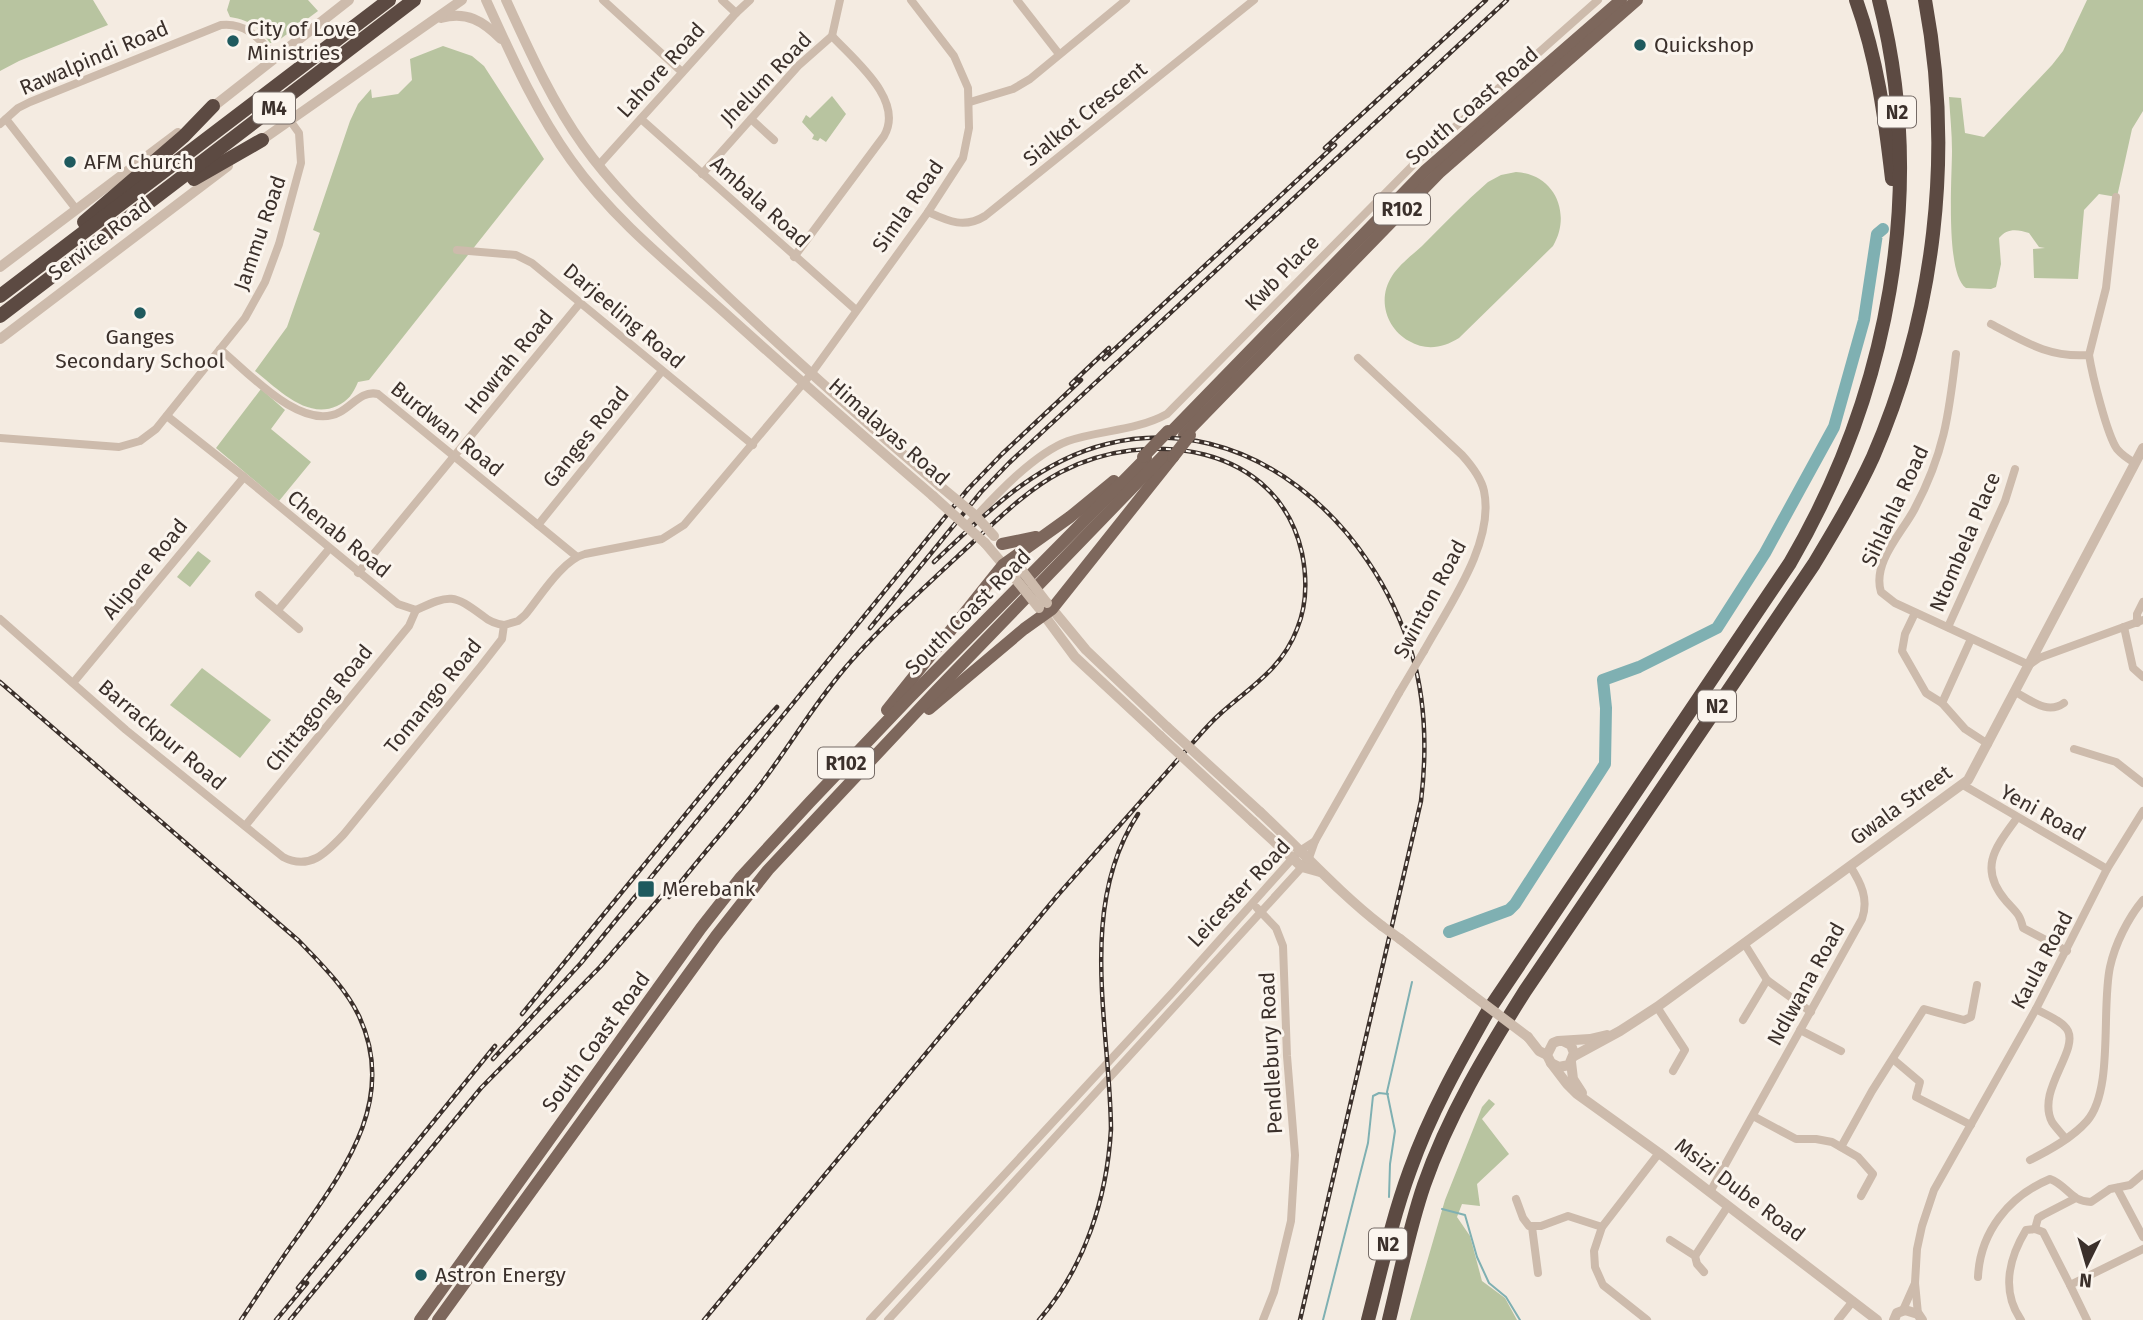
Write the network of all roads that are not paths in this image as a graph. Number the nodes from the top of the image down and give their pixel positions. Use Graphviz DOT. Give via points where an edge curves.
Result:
graph roads {
  1 [pos="349,0"];
  2 [pos="389,0"];
  3 [pos="414,0"];
  4 [pos="462,0"];
  5 [pos="486,0"];
  6 [pos="506,0"];
  7 [pos="603,0"];
  8 [pos="722,0"];
  9 [pos="750,0"];
  10 [pos="840,0"];
  11 [pos="911,0"];
  12 [pos="1017,0"];
  13 [pos="1126,0"];
  14 [pos="1254,0"];
  15 [pos="1598,0"];
  16 [pos="1621,0"];
  17 [pos="1637,0"];
  18 [pos="1856,0"];
  19 [pos="1879,0"];
  20 [pos="1924,0"];
  21 [pos="736,13"];
  22 [pos="437,19"];
  23 [pos="832,36"];
  24 [pos="506,44"];
  25 [pos="1059,54"];
  26 [pos="275,57"];
  27 [pos="682,72"];
  28 [pos="970,102"];
  29 [pos="213,106"];
  30 [pos="289,119"];
  31 [pos="751,119"];
  32 [pos="641,120"];
  33 [pos="3,122"];
  34 [pos="262,140"];
  35 [pos="774,140"];
  36 [pos="599,165"];
  37 [pos="702,174"];
  38 [pos="2116,197"];
  39 [pos="76,209"];
  40 [pos="928,212"];
  41 [pos="133,214"];
  42 [pos="1899,226"];
  43 [pos="457,250"];
  44 [pos="794,257"];
  45 [pos="0,267"];
  46 [pos="4,293"];
  47 [pos="580,303"];
  48 [pos="856,310"];
  49 [pos="0,316"];
  50 [pos="1991,324"];
  51 [pos="0,340"];
  52 [pos="220,349"];
  53 [pos="1956,354"];
  54 [pos="2089,355"];
  55 [pos="1358,358"];
  56 [pos="662,371"];
  57 [pos="811,374"];
  58 [pos="803,383"];
  59 [pos="167,416"];
  60 [pos="1178,432"];
  61 [pos="0,438"];
  62 [pos="753,445"];
  63 [pos="2143,448"];
  64 [pos="1169,456"];
  65 [pos="454,457"];
  66 [pos="1144,457"];
  67 [pos="2135,463"];
  68 [pos="2015,469"];
  69 [pos="244,477"];
  70 [pos="976,516"];
  71 [pos="968,524"];
  72 [pos="538,525"];
  73 [pos="1044,535"];
  74 [pos="998,540"];
  75 [pos="329,549"];
  76 [pos="576,556"];
  77 [pos="1011,564"];
  78 [pos="358,573"];
  79 [pos="259,595"];
  80 [pos="2143,602"];
  81 [pos="1045,609"];
  82 [pos="278,610"];
  83 [pos="416,610"];
  84 [pos="1915,613"];
  85 [pos="0,619"];
  86 [pos="2140,622"];
  87 [pos="504,625"];
  88 [pos="1948,627"];
  89 [pos="2124,627"];
  90 [pos="299,629"];
  91 [pos="1971,639"];
  92 [pos="2029,665"];
  93 [pos="2143,677"];
  94 [pos="73,683"];
  95 [pos="2015,692"];
  96 [pos="1942,703"];
  97 [pos="2064,703"];
  98 [pos="866,742"];
  99 [pos="888,743"];
  100 [pos="1988,744"];
  101 [pos="2074,749"];
  102 [pos="2143,783"];
  103 [pos="1963,785"];
  104 [pos="810,802"];
  105 [pos="2143,811"];
  106 [pos="822,812"];
  107 [pos="2017,818"];
  108 [pos="245,826"];
  109 [pos="1315,841"];
  110 [pos="1301,850"];
  111 [pos="1309,858"];
  112 [pos="1292,859"];
  113 [pos="309,862"];
  114 [pos="1850,866"];
  115 [pos="1302,867"];
  116 [pos="2107,869"];
  117 [pos="1320,872"];
  118 [pos="2143,900"];
  119 [pos="1253,904"];
  120 [pos="1261,911"];
  121 [pos="1744,943"];
  122 [pos="2067,951"];
  123 [pos="685,952"];
  124 [pos="699,962"];
  125 [pos="1767,980"];
  126 [pos="1977,985"];
  127 [pos="1178,986"];
  128 [pos="1187,993"];
  129 [pos="1657,1006"];
  130 [pos="2036,1009"];
  131 [pos="1811,1012"];
  132 [pos="1743,1020"];
  133 [pos="1800,1030"];
  134 [pos="1620,1031"];
  135 [pos="1528,1037"];
  136 [pos="1558,1042"];
  137 [pos="1841,1051"];
  138 [pos="1549,1059"];
  139 [pos="1572,1059"];
  140 [pos="1894,1060"];
  141 [pos="1673,1071"];
  142 [pos="580,1097"];
  143 [pos="1590,1101"];
  144 [pos="593,1108"];
  145 [pos="1752,1116"];
  146 [pos="1971,1125"];
  147 [pos="2066,1139"];
  148 [pos="1841,1147"];
  149 [pos="1659,1153"];
  150 [pos="2030,1160"];
  151 [pos="2143,1174"];
  152 [pos="524,1175"];
  153 [pos="537,1184"];
  154 [pos="2117,1188"];
  155 [pos="1710,1192"];
  156 [pos="1861,1196"];
  157 [pos="1516,1199"];
  158 [pos="2074,1199"];
  159 [pos="503,1204"];
  160 [pos="1728,1206"];
  161 [pos="516,1213"];
  162 [pos="968,1214"];
  163 [pos="977,1222"];
  164 [pos="1532,1227"];
  165 [pos="1602,1227"];
  166 [pos="2035,1228"];
  167 [pos="2143,1237"];
  168 [pos="1670,1240"];
  169 [pos="2143,1248"];
  170 [pos="468,1253"];
  171 [pos="1695,1256"];
  172 [pos="481,1262"];
  173 [pos="1704,1272"];
  174 [pos="1538,1273"];
  175 [pos="1978,1277"];
  176 [pos="1915,1283"];
  177 [pos="2070,1284"];
  178 [pos="1853,1301"];
  179 [pos="1866,1311"];
  180 [pos="1898,1314"];
  181 [pos="1920,1317"];
  182 [pos="420,1320"];
  183 [pos="438,1320"];
  184 [pos="870,1320"];
  185 [pos="888,1320"];
  186 [pos="1263,1320"];
  187 [pos="1368,1320"];
  188 [pos="1389,1320"];
  189 [pos="1647,1320"];
  190 [pos="1838,1320"];
  191 [pos="1877,1320"];
  192 [pos="2021,1320"];
  193 [pos="2087,1320"];
  1 -- 26 [label="street"];
  2 -- 46 [label="highway, M4"];
  3 -- 41 [label="highway, M4"];
  4 -- 22 [label="street, Service Road"];
  5 -- 24 [label="street, Himalayas Road"];
  6 -- 36 [label="street, Himalayas Road" via="553,97"];
  7 -- 27 [label="street"];
  8 -- 21 [label="street"];
  9 -- 21 [label="street, Lahore Road"];
  10 -- 23 [label="street, Jhelum Road"];
  11 -- 28 [label="street, Simla Road" via="954,56"];
  12 -- 25 [label="street"];
  13 -- 25 [label="street"];
  14 -- 40 [label="street, Sialkot Crescent" via="985,216 961,224"];
  15 -- 70 [label="street, Kwb Place" via="1420,158 1167,414 1066,442 1034,461"];
  16 -- 60 [label="main road, South Coast Road / R102" via="1426,170"];
  17 -- 60 [label="main road, South Coast Road / R102" via="1432,180 1212,406 1203,421"];
  18 -- 42 [label="highway" via="1881,93"];
  19 -- 42 [label="highway, N2" via="1894,77"];
  20 -- 188 [label="highway, N2" via="1938,117 1932,243 1918,319 1872,458 1814,564 1525,991 1484,1059 1423,1187"];
  21 -- 27 [label="street, Lahore Road"];
  22 -- 24 [label="street" via="474,18"];
  22 -- 30 [label="street, Service Road"];
  23 -- 31 [label="street, Jhelum Road"];
  23 -- 44 [label="street" via="882,94 890,119 884,136"];
  24 -- 58 [label="street, Himalayas Road" via="550,128 603,199 646,244"];
  25 -- 28 [label="street" via="1013,89"];
  26 -- 29 [label="street"];
  26 -- 33 [label="street, Rawalpindi Road" via="249,30 221,25 30,102"];
  27 -- 32 [label="street, Lahore Road"];
  28 -- 40 [label="street, Simla Road" via="962,158"];
  29 -- 39 [label="street"];
  29 -- 46 [label="highway"];
  30 -- 34 [label="street, Service Road"];
  30 -- 52 [label="street, Jammu Road" via="299,133 301,163 279,244 252,308"];
  31 -- 35 [label="street"];
  31 -- 37 [label="street, Jhelum Road"];
  32 -- 36 [label="street, Lahore Road"];
  32 -- 37 [label="street, Ambala Road"];
  33 -- 39 [label="street"];
  34 -- 41 [label="highway"];
  34 -- 51 [label="street, Service Road"];
  36 -- 57 [label="street, Himalayas Road" via="638,209"];
  37 -- 44 [label="street, Ambala Road"];
  38 -- 54 [label="street" via="2106,288"];
  39 -- 45 [label="street"];
  40 -- 48 [label="street, Simla Road"];
  41 -- 49 [label="highway, M4"];
  42 -- 187 [label="highway, N2" via="1877,355 1853,433 1827,493 1790,563 1464,1053 1410,1168"];
  43 -- 47 [label="street, Darjeeling Road" via="521,257"];
  44 -- 48 [label="street, Ambala Road"];
  47 -- 56 [label="street, Darjeeling Road"];
  47 -- 65 [label="street, Howrah Road"];
  48 -- 57 [label="street, Simla Road"];
  50 -- 54 [label="street" via="2054,354"];
  52 -- 59 [label="street, Jammu Road"];
  52 -- 65 [label="street, Burdwan Road" via="287,405 310,416 335,415 366,394 378,394"];
  53 -- 84 [label="street, Sihlahla Road" via="1939,455 1879,574 1881,592"];
  54 -- 67 [label="street" via="2115,445"];
  55 -- 109 [label="street, Swinton Road, bridge" via="1475,470 1486,512 1478,549"];
  56 -- 62 [label="street, Darjeeling Road"];
  56 -- 72 [label="street, Ganges Road"];
  57 -- 58 [label="street, Simla Road"];
  57 -- 70 [label="street, Himalayas Road, bridge"];
  58 -- 62 [label="street"];
  58 -- 71 [label="street, Himalayas Road, bridge"];
  59 -- 61 [label="street, Jammu Road" via="148,436 119,447"];
  59 -- 69 [label="street, Chenab Road"];
  60 -- 64 [label="main road, bridge"];
  60 -- 66 [label="main road, South Coast Road / R102, bridge"];
  62 -- 76 [label="street" via="673,534"];
  63 -- 67 [label="street, Gwala Street"];
  64 -- 81 [label="main road"];
  64 -- 99 [label="main road, South Coast Road / R102"];
  65 -- 72 [label="street, Burdwan Road"];
  65 -- 78 [label="street, Howrah Road"];
  66 -- 73 [label="main road"];
  66 -- 98 [label="main road, South Coast Road / R102"];
  67 -- 92 [label="street, Gwala Street"];
  68 -- 88 [label="street, Ntombela Place" via="2006,500"];
  69 -- 75 [label="street, Chenab Road"];
  69 -- 94 [label="street, Alipore Road"];
  70 -- 71 [label="street, Kwb Place, bridge"];
  70 -- 74 [label="street, Himalayas Road, bridge"];
  71 -- 77 [label="street, Himalayas Road, bridge"];
  72 -- 76 [label="street, Burdwan Road"];
  73 -- 74 [label="main road" via="1014,543"];
  73 -- 77 [label="main road"];
  74 -- 77 [label="street, Himalayas Road"];
  75 -- 78 [label="street, Chenab Road"];
  75 -- 82 [label="street"];
  76 -- 87 [label="street, Tomango Road" via="525,615"];
  77 -- 81 [label="street, Himalayas Road, bridge"];
  77 -- 98 [label="main road" via="875,724"];
  78 -- 83 [label="street, Chenab Road" via="398,604"];
  79 -- 82 [label="street"];
  80 -- 86 [label="street" via="2137,614"];
  81 -- 99 [label="main road"];
  81 -- 110 [label="street, Himalayas Road, bridge"];
  81 -- 112 [label="street, Himalayas Road, bridge" via="1075,657"];
  82 -- 90 [label="street"];
  83 -- 87 [label="street" via="453,598"];
  83 -- 108 [label="street, Chittagong Road" via="409,626"];
  84 -- 88 [label="street, Sihlahla Road"];
  84 -- 96 [label="street" via="1902,651 1926,693"];
  85 -- 94 [label="street, Barrackpur Road"];
  86 -- 89 [label="street"];
  87 -- 113 [label="street, Tomango Road" via="502,639 357,818 326,853"];
  88 -- 91 [label="street, Sihlahla Road"];
  89 -- 92 [label="street" via="2039,657"];
  89 -- 93 [label="street" via="2133,668"];
  91 -- 92 [label="street, Sihlahla Road"];
  91 -- 96 [label="street"];
  92 -- 95 [label="street, Gwala Street"];
  94 -- 108 [label="street, Barrackpur Road"];
  95 -- 97 [label="street" via="2048,709"];
  95 -- 100 [label="street, Gwala Street"];
  96 -- 100 [label="street" via="1965,729"];
  98 -- 104 [label="main road, South Coast Road / R102"];
  99 -- 106 [label="main road, South Coast Road / R102"];
  100 -- 103 [label="street, Gwala Street"];
  101 -- 102 [label="street" via="2116,762"];
  103 -- 107 [label="street, Yeni Road"];
  103 -- 114 [label="street, Gwala Street"];
  104 -- 106 [label="main road"];
  104 -- 123 [label="main road, South Coast Road / R102" via="741,877"];
  105 -- 116 [label="street, Kaula Road"];
  106 -- 124 [label="main road, South Coast Road / R102" via="747,896"];
  107 -- 116 [label="street, Yeni Road"];
  107 -- 122 [label="street" via="1992,856 1993,882 2021,917 2023,929"];
  108 -- 113 [label="street, Barrackpur Road" via="284,858"];
  109 -- 110 [label="street, Leicester Road"];
  109 -- 111 [label="street, Leicester Road"];
  110 -- 111 [label="street, Himalayas Road"];
  110 -- 112 [label="street, Leicester Road"];
  111 -- 115 [label="street, Leicester Road"];
  111 -- 117 [label="street, Msizi Dube Road"];
  112 -- 115 [label="street, Himalayas Road"];
  112 -- 119 [label="street, Leicester Road"];
  114 -- 121 [label="street, Gwala Street"];
  114 -- 131 [label="street, Ndlwana Road" via="1863,889 1864,912"];
  115 -- 117 [label="street, Msizi Dube Road"];
  115 -- 120 [label="street, Leicester Road"];
  116 -- 122 [label="street, Kaula Road"];
  117 -- 135 [label="street, Msizi Dube Road, bridge" via="1382,926"];
  118 -- 147 [label="street" via="2110,968 2098,1097 2088,1120"];
  119 -- 120 [label="street, Pendlebury Road"];
  119 -- 127 [label="street, Leicester Road"];
  120 -- 128 [label="street, Leicester Road"];
  120 -- 186 [label="street, Pendlebury Road" via="1276,928 1283,946 1295,1155 1291,1221"];
  121 -- 125 [label="street"];
  121 -- 129 [label="street, Gwala Street"];
  122 -- 130 [label="street, Kaula Road"];
  123 -- 124 [label="main road"];
  123 -- 142 [label="main road, South Coast Road / R102"];
  124 -- 144 [label="main road, South Coast Road / R102"];
  125 -- 131 [label="street"];
  125 -- 132 [label="street"];
  126 -- 140 [label="street" via="1971,1017 1964,1020 1924,1009"];
  127 -- 128 [label="street"];
  127 -- 162 [label="street, Leicester Road"];
  128 -- 163 [label="street, Leicester Road"];
  129 -- 134 [label="street, Gwala Street"];
  129 -- 141 [label="street" via="1685,1050"];
  130 -- 146 [label="street, Kaula Road"];
  130 -- 147 [label="street" via="2069,1033 2049,1102 2052,1121"];
  131 -- 133 [label="street, Ndlwana Road"];
  133 -- 137 [label="street"];
  133 -- 145 [label="street, Ndlwana Road"];
  134 -- 136 [label="street, Gwala Street"];
  134 -- 139 [label="street, Gwala Street"];
  135 -- 136 [label="street, Msizi Dube Road"];
  135 -- 138 [label="street, Msizi Dube Road"];
  136 -- 138 [label="street" via="1548,1051"];
  136 -- 139 [label="street" via="1571,1045"];
  138 -- 139 [label="street" via="1559,1067"];
  138 -- 143 [label="street, Msizi Dube Road" via="1567,1084"];
  139 -- 143 [label="street, Msizi Dube Road" via="1575,1084"];
  140 -- 146 [label="street" via="1920,1082 1916,1097"];
  140 -- 148 [label="street"];
  142 -- 144 [label="main road"];
  142 -- 152 [label="main road, South Coast Road / R102"];
  143 -- 149 [label="street, Msizi Dube Road"];
  144 -- 153 [label="main road, South Coast Road / R102"];
  145 -- 148 [label="street" via="1796,1139 1825,1139"];
  145 -- 155 [label="street, Ndlwana Road"];
  146 -- 176 [label="street, Kaula Road" via="1926,1212"];
  147 -- 150 [label="street"];
  148 -- 156 [label="street" via="1873,1174"];
  149 -- 155 [label="street, Msizi Dube Road"];
  149 -- 165 [label="street"];
  151 -- 154 [label="street" via="2130,1185"];
  152 -- 153 [label="main road"];
  152 -- 159 [label="main road, South Coast Road / R102"];
  153 -- 161 [label="main road, South Coast Road / R102"];
  154 -- 158 [label="street" via="2091,1202"];
  154 -- 167 [label="street"];
  155 -- 160 [label="street, Msizi Dube Road"];
  157 -- 164 [label="street" via="1526,1224"];
  158 -- 166 [label="street" via="2043,1214"];
  158 -- 175 [label="street" via="2050,1179 2019,1196 1993,1226 1981,1253"];
  159 -- 161 [label="main road"];
  159 -- 170 [label="main road, South Coast Road / R102"];
  160 -- 171 [label="street"];
  160 -- 178 [label="street, Msizi Dube Road"];
  161 -- 172 [label="main road, South Coast Road / R102"];
  162 -- 163 [label="street"];
  162 -- 184 [label="street, Leicester Road"];
  163 -- 185 [label="street, Leicester Road"];
  164 -- 165 [label="street" via="1568,1216"];
  164 -- 174 [label="street"];
  165 -- 189 [label="street" via="1594,1251 1598,1276 1608,1290"];
  166 -- 177 [label="street" via="2043,1232"];
  166 -- 192 [label="street" via="2026,1230 2009,1270 2009,1287"];
  168 -- 171 [label="street"];
  169 -- 177 [label="street"];
  170 -- 172 [label="main road"];
  170 -- 182 [label="main road, South Coast Road / R102"];
  171 -- 173 [label="street"];
  172 -- 183 [label="main road, South Coast Road / R102"];
  176 -- 180 [label="street, Kaula Road"];
  176 -- 181 [label="street, Kaula Road"];
  177 -- 193 [label="street"];
  178 -- 179 [label="street, Msizi Dube Road"];
  178 -- 190 [label="street"];
  179 -- 180 [label="street"];
  179 -- 191 [label="street, Msizi Dube Road"];
  180 -- 181 [label="street" via="1909,1310"];
}
